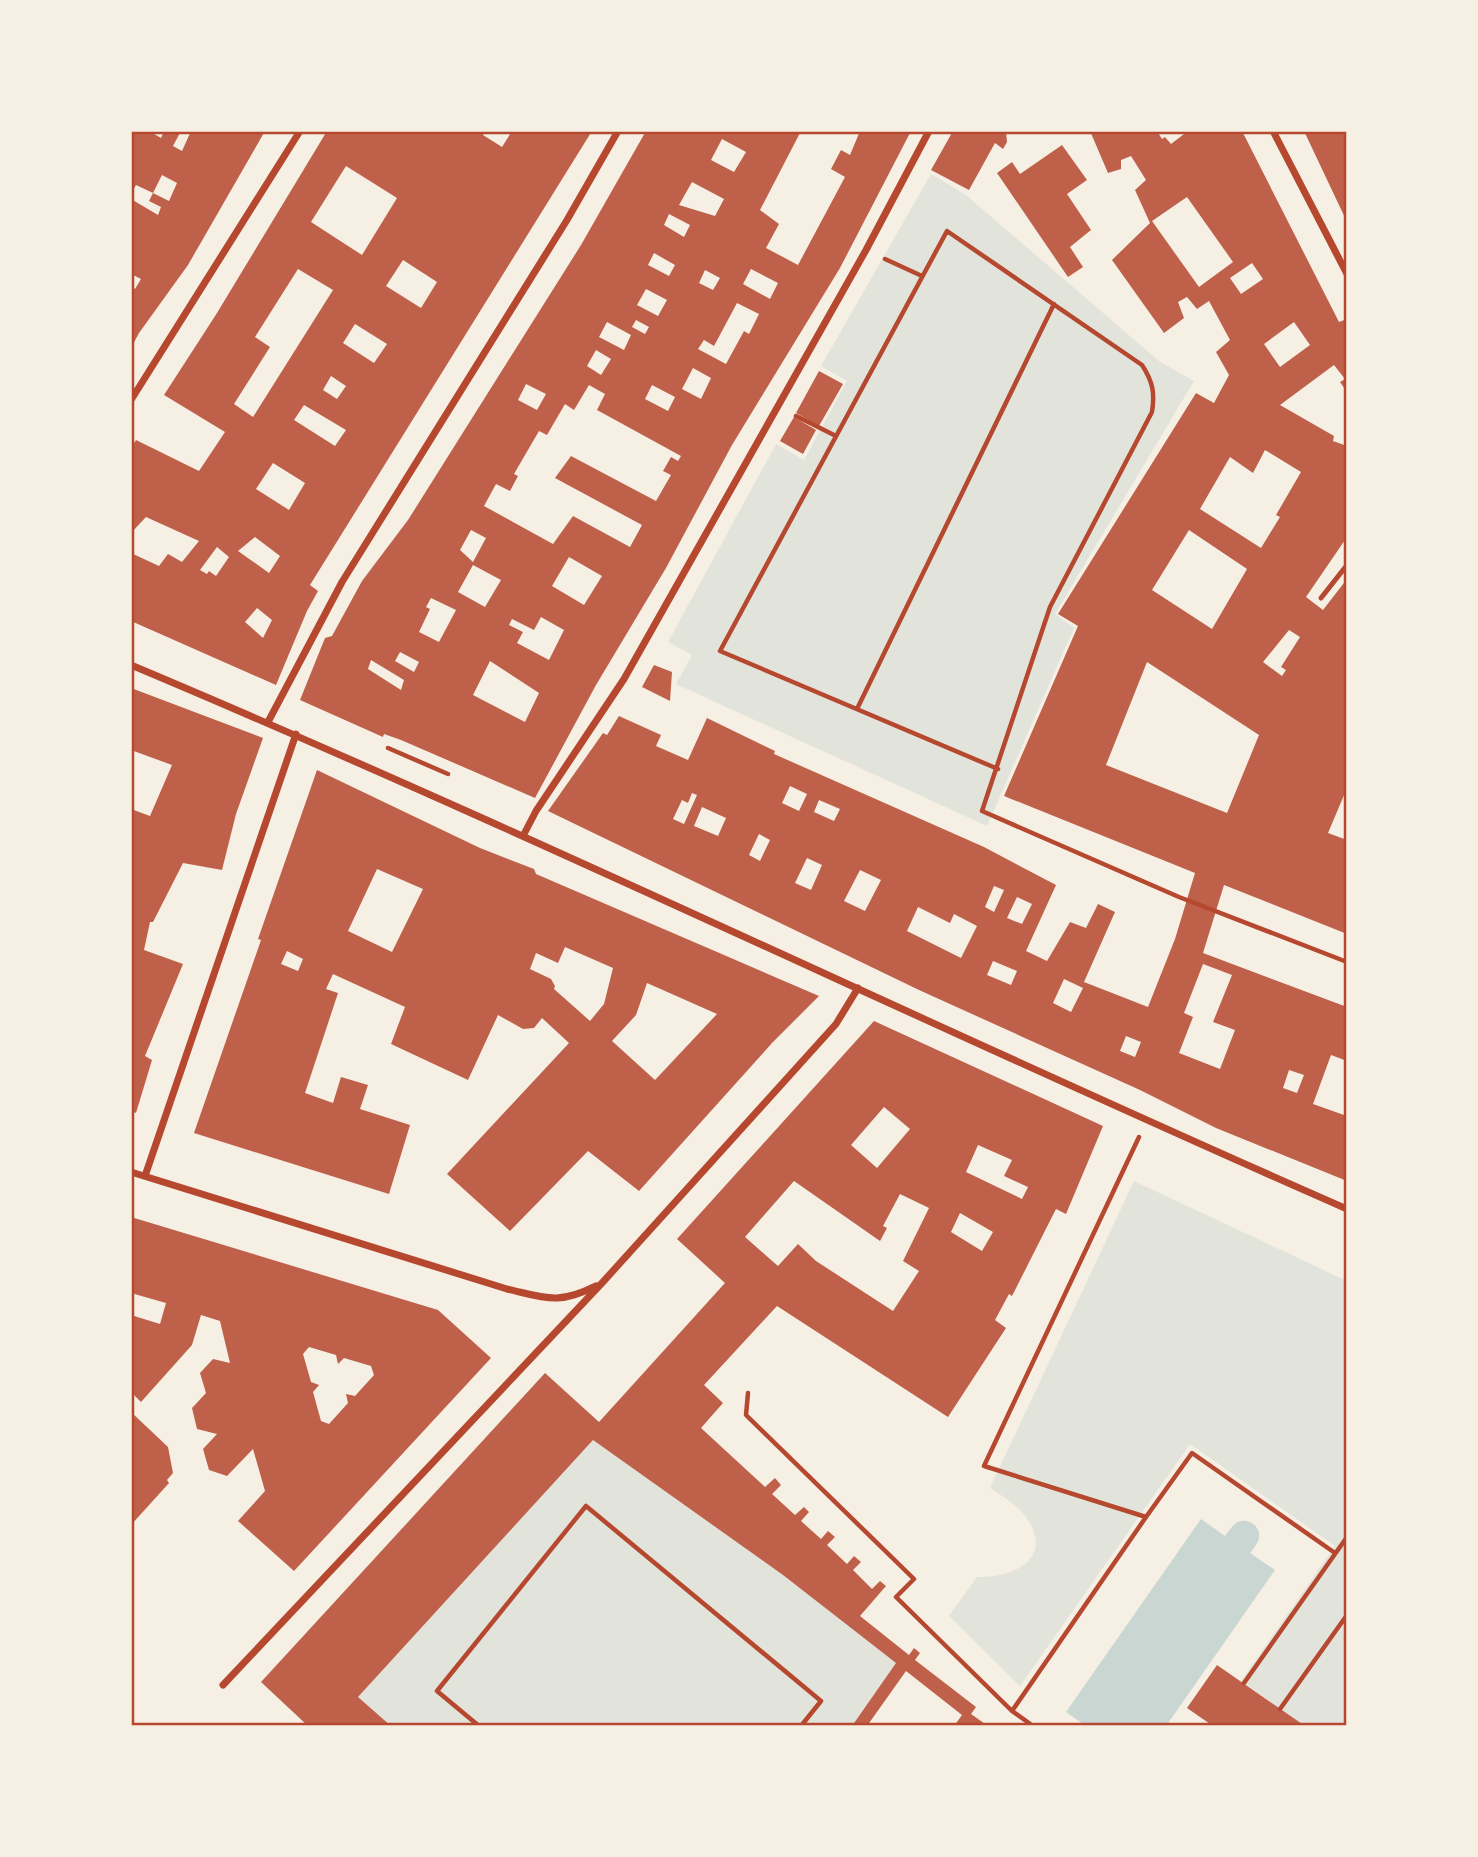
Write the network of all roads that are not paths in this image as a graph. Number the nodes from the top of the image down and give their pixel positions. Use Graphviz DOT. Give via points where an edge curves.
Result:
graph roads {
  1 [pos="300,131"];
  2 [pos="618,131"];
  3 [pos="929,131"];
  4 [pos="1273,131"];
  5 [pos="1347,274"];
  6 [pos="131,400"];
  7 [pos="1347,565"];
  8 [pos="1321,598"];
  9 [pos="131,665"];
  10 [pos="268,722"];
  11 [pos="296,734"];
  12 [pos="523,836"];
  13 [pos="858,988"];
  14 [pos="131,1172"];
  15 [pos="145,1177"];
  16 [pos="1347,1209"];
  17 [pos="602,1283"];
  18 [pos="223,1685"];
  1 -- 6 [label="street"];
  2 -- 10 [label="street" via="568,220 342,582"];
  3 -- 12 [label="street" via="624,679"];
  4 -- 5 [label="street"];
  7 -- 8 [label="lane"];
  9 -- 10 [label="street"];
  10 -- 11 [label="street"];
  11 -- 12 [label="street"];
  11 -- 15 [label="street"];
  12 -- 13 [label="street"];
  13 -- 16 [label="street"];
  13 -- 17 [label="street" via="836,1024"];
  14 -- 15 [label="street"];
  15 -- 17 [label="street" via="530,1294 564,1299"];
  17 -- 18 [label="street"];
}
